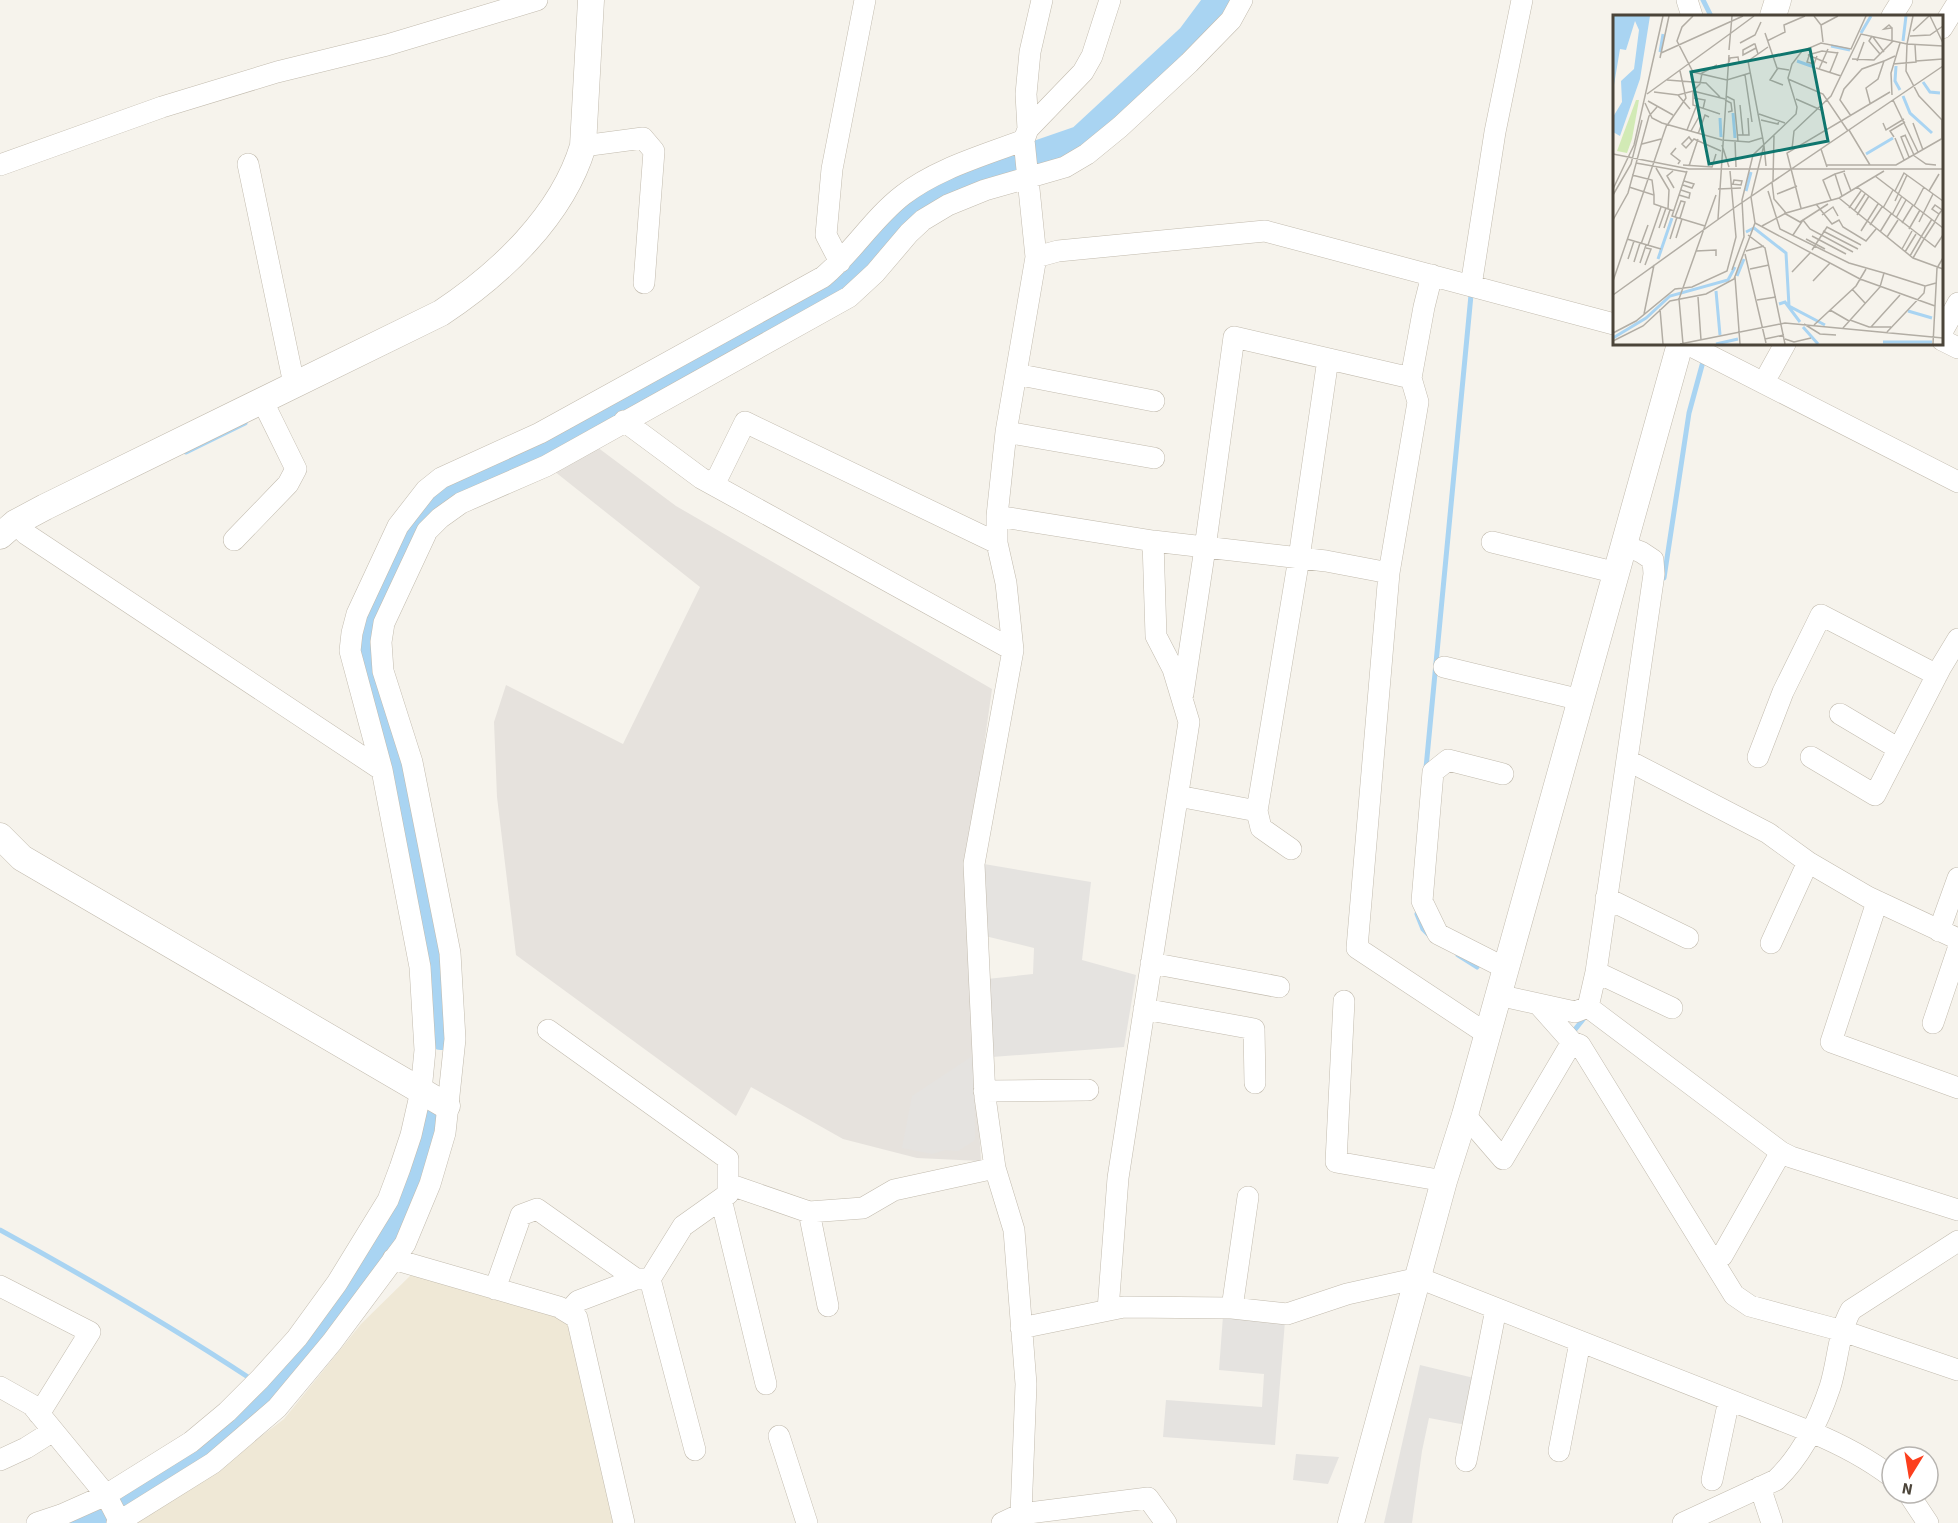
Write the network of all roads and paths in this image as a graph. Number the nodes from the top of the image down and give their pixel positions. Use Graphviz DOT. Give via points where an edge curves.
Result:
graph roads {
  1 [pos="537,0"];
  2 [pos="591,0"];
  3 [pos="865,0"];
  4 [pos="1042,0"];
  5 [pos="1110,0"];
  6 [pos="1242,0"];
  7 [pos="1522,0"];
  8 [pos="1687,0"];
  9 [pos="1778,0"];
  10 [pos="1902,0"];
  11 [pos="1958,2"];
  12 [pos="1692,15"];
  13 [pos="1773,15"];
  14 [pos="1893,15"];
  15 [pos="1943,25"];
  16 [pos="583,146"];
  17 [pos="1026,154"];
  18 [pos="248,164"];
  19 [pos="0,165"];
  20 [pos="1036,257"];
  21 [pos="1432,275"];
  22 [pos="840,280"];
  23 [pos="644,283"];
  24 [pos="1471,286"];
  25 [pos="1958,303"];
  26 [pos="1613,324"];
  27 [pos="1943,329"];
  28 [pos="1943,341"];
  29 [pos="1680,345"];
  30 [pos="1690,345"];
  31 [pos="1784,345"];
  32 [pos="1958,348"];
  33 [pos="1328,359"];
  34 [pos="1016,374"];
  35 [pos="1767,376"];
  36 [pos="1411,378"];
  37 [pos="294,384"];
  38 [pos="1154,401"];
  39 [pos="265,407"];
  40 [pos="624,422"];
  41 [pos="1006,432"];
  42 [pos="1154,458"];
  43 [pos="1958,482"];
  44 [pos="714,485"];
  45 [pos="997,516"];
  46 [pos="15,531"];
  47 [pos="234,540"];
  48 [pos="1153,542"];
  49 [pos="1492,542"];
  50 [pos="997,543"];
  51 [pos="1624,546"];
  52 [pos="1205,548"];
  53 [pos="1299,558"];
  54 [pos="1389,573"];
  55 [pos="1617,573"];
  56 [pos="1958,639"];
  57 [pos="1012,650"];
  58 [pos="1444,667"];
  59 [pos="1937,675"];
  60 [pos="1182,700"];
  61 [pos="1581,700"];
  62 [pos="1840,714"];
  63 [pos="1899,749"];
  64 [pos="1758,757"];
  65 [pos="1811,757"];
  66 [pos="1632,762"];
  67 [pos="382,770"];
  68 [pos="1503,774"];
  69 [pos="1178,796"];
  70 [pos="1257,811"];
  71 [pos="0,836"];
  72 [pos="1291,849"];
  73 [pos="1808,862"];
  74 [pos="1958,878"];
  75 [pos="1612,900"];
  76 [pos="1877,902"];
  77 [pos="1948,935"];
  78 [pos="1688,939"];
  79 [pos="1771,943"];
  80 [pos="1958,949"];
  81 [pos="1151,963"];
  82 [pos="1505,968"];
  83 [pos="1601,974"];
  84 [pos="1279,987"];
  85 [pos="1498,995"];
  86 [pos="1344,1001"];
  87 [pos="1540,1006"];
  88 [pos="1588,1007"];
  89 [pos="1672,1008"];
  90 [pos="1144,1009"];
  91 [pos="1933,1023"];
  92 [pos="548,1030"];
  93 [pos="1487,1034"];
  94 [pos="1572,1042"];
  95 [pos="1255,1083"];
  96 [pos="1958,1088"];
  97 [pos="421,1090"];
  98 [pos="1088,1090"];
  99 [pos="984,1091"];
  100 [pos="447,1106"];
  101 [pos="1465,1115"];
  102 [pos="1781,1152"];
  103 [pos="995,1168"];
  104 [pos="1444,1181"];
  105 [pos="724,1191"];
  106 [pos="1248,1197"];
  107 [pos="1958,1210"];
  108 [pos="809,1212"];
  109 [pos="1958,1241"];
  110 [pos="1722,1256"];
  111 [pos="393,1258"];
  112 [pos="1419,1278"];
  113 [pos="643,1279"];
  114 [pos="0,1286"];
  115 [pos="495,1289"];
  116 [pos="828,1306"];
  117 [pos="1232,1308"];
  118 [pos="1496,1309"];
  119 [pos="1108,1310"];
  120 [pos="568,1312"];
  121 [pos="1844,1326"];
  122 [pos="1021,1328"];
  123 [pos="1580,1342"];
  124 [pos="1958,1370"];
  125 [pos="766,1384"];
  126 [pos="0,1387"];
  127 [pos="1729,1400"];
  128 [pos="39,1414"];
  129 [pos="53,1431"];
  130 [pos="1811,1432"];
  131 [pos="779,1436"];
  132 [pos="695,1450"];
  133 [pos="1559,1451"];
  134 [pos="0,1460"];
  135 [pos="1466,1461"];
  136 [pos="1880,1468"];
  137 [pos="1712,1480"];
  138 [pos="1760,1487"];
  139 [pos="1916,1505"];
  140 [pos="114,1512"];
  141 [pos="1011,1518"];
  142 [pos="37,1523"];
  143 [pos="624,1523"];
  144 [pos="807,1523"];
  145 [pos="1171,1523"];
  146 [pos="1351,1523"];
  147 [pos="1683,1523"];
  148 [pos="1772,1523"];
  149 [pos="1928,1523"];
  1 -- 19 [label="street" via="172,104"];
  2 -- 16 [label="street"];
  3 -- 22 [label="street" via="832,169 826,235"];
  4 -- 17 [label="street" via="1030,52"];
  5 -- 17 [label="street" via="1092,56"];
  6 -- 17 [label="street" via="1231,20 1189,63 1087,154 1065,167"];
  7 -- 24 [label="street" via="1495,132"];
  8 -- 12 [label="street"];
  9 -- 13 [label="street"];
  10 -- 14 [label="street"];
  11 -- 15 [label="street"];
  16 -- 23 [label="street" via="643,138 654,151"];
  16 -- 37 [label="street" via="559,198 536,229 502,267 472,292 441,313"];
  17 -- 20 [label="street"];
  17 -- 22 [label="street" via="966,197 923,220 875,273"];
  17 -- 22 [label="street" via="943,171 903,195 887,209"];
  18 -- 37 [label="street"];
  20 -- 21 [label="street" via="1058,251 1265,231"];
  20 -- 34 [label="street"];
  21 -- 24 [label="street"];
  21 -- 36 [label="street"];
  22 -- 40 [label="street"];
  22 -- 67 [label="street" via="823,277 540,433 441,478 426,490 399,526 352,633 351,651"];
  24 -- 26 [label="street"];
  25 -- 27 [label="street"];
  28 -- 32 [label="street"];
  29 -- 51 [label="street"];
  30 -- 35 [label="street"];
  31 -- 35 [label="street"];
  33 -- 36 [label="street"];
  33 -- 52 [label="street" via="1234,336"];
  33 -- 53 [label="street"];
  34 -- 38 [label="street"];
  34 -- 41 [label="street"];
  35 -- 43 [label="street"];
  36 -- 54 [label="street" via="1418,402"];
  37 -- 39 [label="street"];
  39 -- 46 [label="street"];
  39 -- 47 [label="street" via="296,469 288,484"];
  40 -- 44 [label="street"];
  40 -- 100 [label="street" via="546,466 461,503 440,518 427,531 384,623 383,671 412,762 450,953 455,1039"];
  41 -- 42 [label="street"];
  41 -- 45 [label="street"];
  44 -- 50 [label="street" via="745,422"];
  44 -- 57 [label="street"];
  45 -- 48 [label="street"];
  45 -- 50 [label="street"];
  46 -- 67 [label="street"];
  48 -- 52 [label="street"];
  48 -- 60 [label="street" via="1156,636 1173,669"];
  49 -- 55 [label="street"];
  50 -- 57 [label="street" via="1006,583"];
  51 -- 55 [label="street"];
  51 -- 66 [label="street" via="1653,560 1654,574"];
  52 -- 53 [label="street"];
  52 -- 60 [label="street"];
  53 -- 54 [label="street"];
  53 -- 70 [label="street"];
  54 -- 93 [label="street" via="1358,948"];
  55 -- 61 [label="street"];
  56 -- 59 [label="street"];
  57 -- 99 [label="street" via="974,864"];
  58 -- 61 [label="street"];
  59 -- 63 [label="street"];
  59 -- 64 [label="street" via="1821,615"];
  60 -- 69 [label="street" via="1189,722"];
  61 -- 82 [label="street"];
  62 -- 63 [label="street"];
  63 -- 65 [label="street" via="1875,795"];
  66 -- 73 [label="street" via="1768,833"];
  66 -- 75 [label="street"];
  67 -- 97 [label="street" via="420,968 425,1050"];
  68 -- 82 [label="street" via="1448,760 1433,772 1422,901 1438,934"];
  69 -- 70 [label="street"];
  69 -- 81 [label="street"];
  70 -- 72 [label="street" via="1261,828"];
  71 -- 97 [label="street" via="22,858"];
  73 -- 76 [label="street"];
  73 -- 79 [label="street"];
  74 -- 77 [label="street"];
  75 -- 78 [label="street"];
  75 -- 83 [label="street"];
  76 -- 77 [label="street"];
  76 -- 96 [label="street" via="1831,1042"];
  80 -- 91 [label="street"];
  81 -- 84 [label="street"];
  81 -- 90 [label="street"];
  82 -- 85 [label="street"];
  83 -- 88 [label="street"];
  83 -- 89 [label="street"];
  85 -- 87 [label="street"];
  85 -- 93 [label="street"];
  86 -- 104 [label="street" via="1336,1162"];
  87 -- 88 [label="street" via="1575,1012"];
  87 -- 94 [label="street"];
  88 -- 102 [label="street"];
  90 -- 95 [label="street" via="1254,1029"];
  90 -- 119 [label="street" via="1119,1178"];
  92 -- 105 [label="street" via="728,1159"];
  93 -- 101 [label="street"];
  94 -- 101 [label="street" via="1503,1159"];
  94 -- 121 [label="street" via="1580,1045 1734,1295 1750,1306"];
  97 -- 100 [label="street"];
  97 -- 140 [label="street" via="411,1135 388,1200 337,1283 297,1338 227,1412"];
  98 -- 99 [label="street"];
  99 -- 103 [label="street"];
  100 -- 111 [label="street" via="445,1133 430,1184 405,1244"];
  101 -- 104 [label="street"];
  102 -- 107 [label="street"];
  102 -- 110 [label="street"];
  103 -- 108 [label="street" via="894,1190 863,1208"];
  103 -- 122 [label="street" via="1014,1230"];
  104 -- 112 [label="street"];
  105 -- 108 [label="street"];
  105 -- 113 [label="street" via="683,1226"];
  105 -- 125 [label="street"];
  106 -- 117 [label="street"];
  108 -- 116 [label="street"];
  109 -- 121 [label="street" via="1851,1310"];
  111 -- 115 [label="street"];
  111 -- 140 [label="street" via="332,1342 277,1408 213,1463"];
  112 -- 117 [label="street" via="1347,1294 1287,1314"];
  112 -- 118 [label="street"];
  112 -- 146 [label="street"];
  113 -- 115 [label="street" via="537,1209 521,1215"];
  113 -- 120 [label="street" via="578,1301"];
  113 -- 132 [label="street"];
  114 -- 128 [label="street" via="90,1332"];
  115 -- 120 [label="street"];
  117 -- 119 [label="street"];
  118 -- 123 [label="street"];
  118 -- 135 [label="street"];
  119 -- 122 [label="street"];
  120 -- 143 [label="street" via="577,1318"];
  121 -- 124 [label="street"];
  121 -- 130 [label="street" via="1830,1387"];
  122 -- 141 [label="street" via="1026,1384"];
  123 -- 127 [label="street"];
  123 -- 133 [label="street"];
  126 -- 128 [label="street"];
  127 -- 130 [label="street"];
  127 -- 137 [label="street"];
  128 -- 129 [label="street"];
  129 -- 134 [label="street"];
  129 -- 140 [label="street"];
  130 -- 136 [label="street"];
  130 -- 138 [label="street" via="1786,1470"];
  131 -- 144 [label="street"];
  138 -- 147 [label="street"];
  138 -- 148 [label="street"];
  139 -- 149 [label="street"];
  140 -- 142 [label="street" via="61,1515"];
  141 -- 145 [label="street" via="1148,1498"];
}
